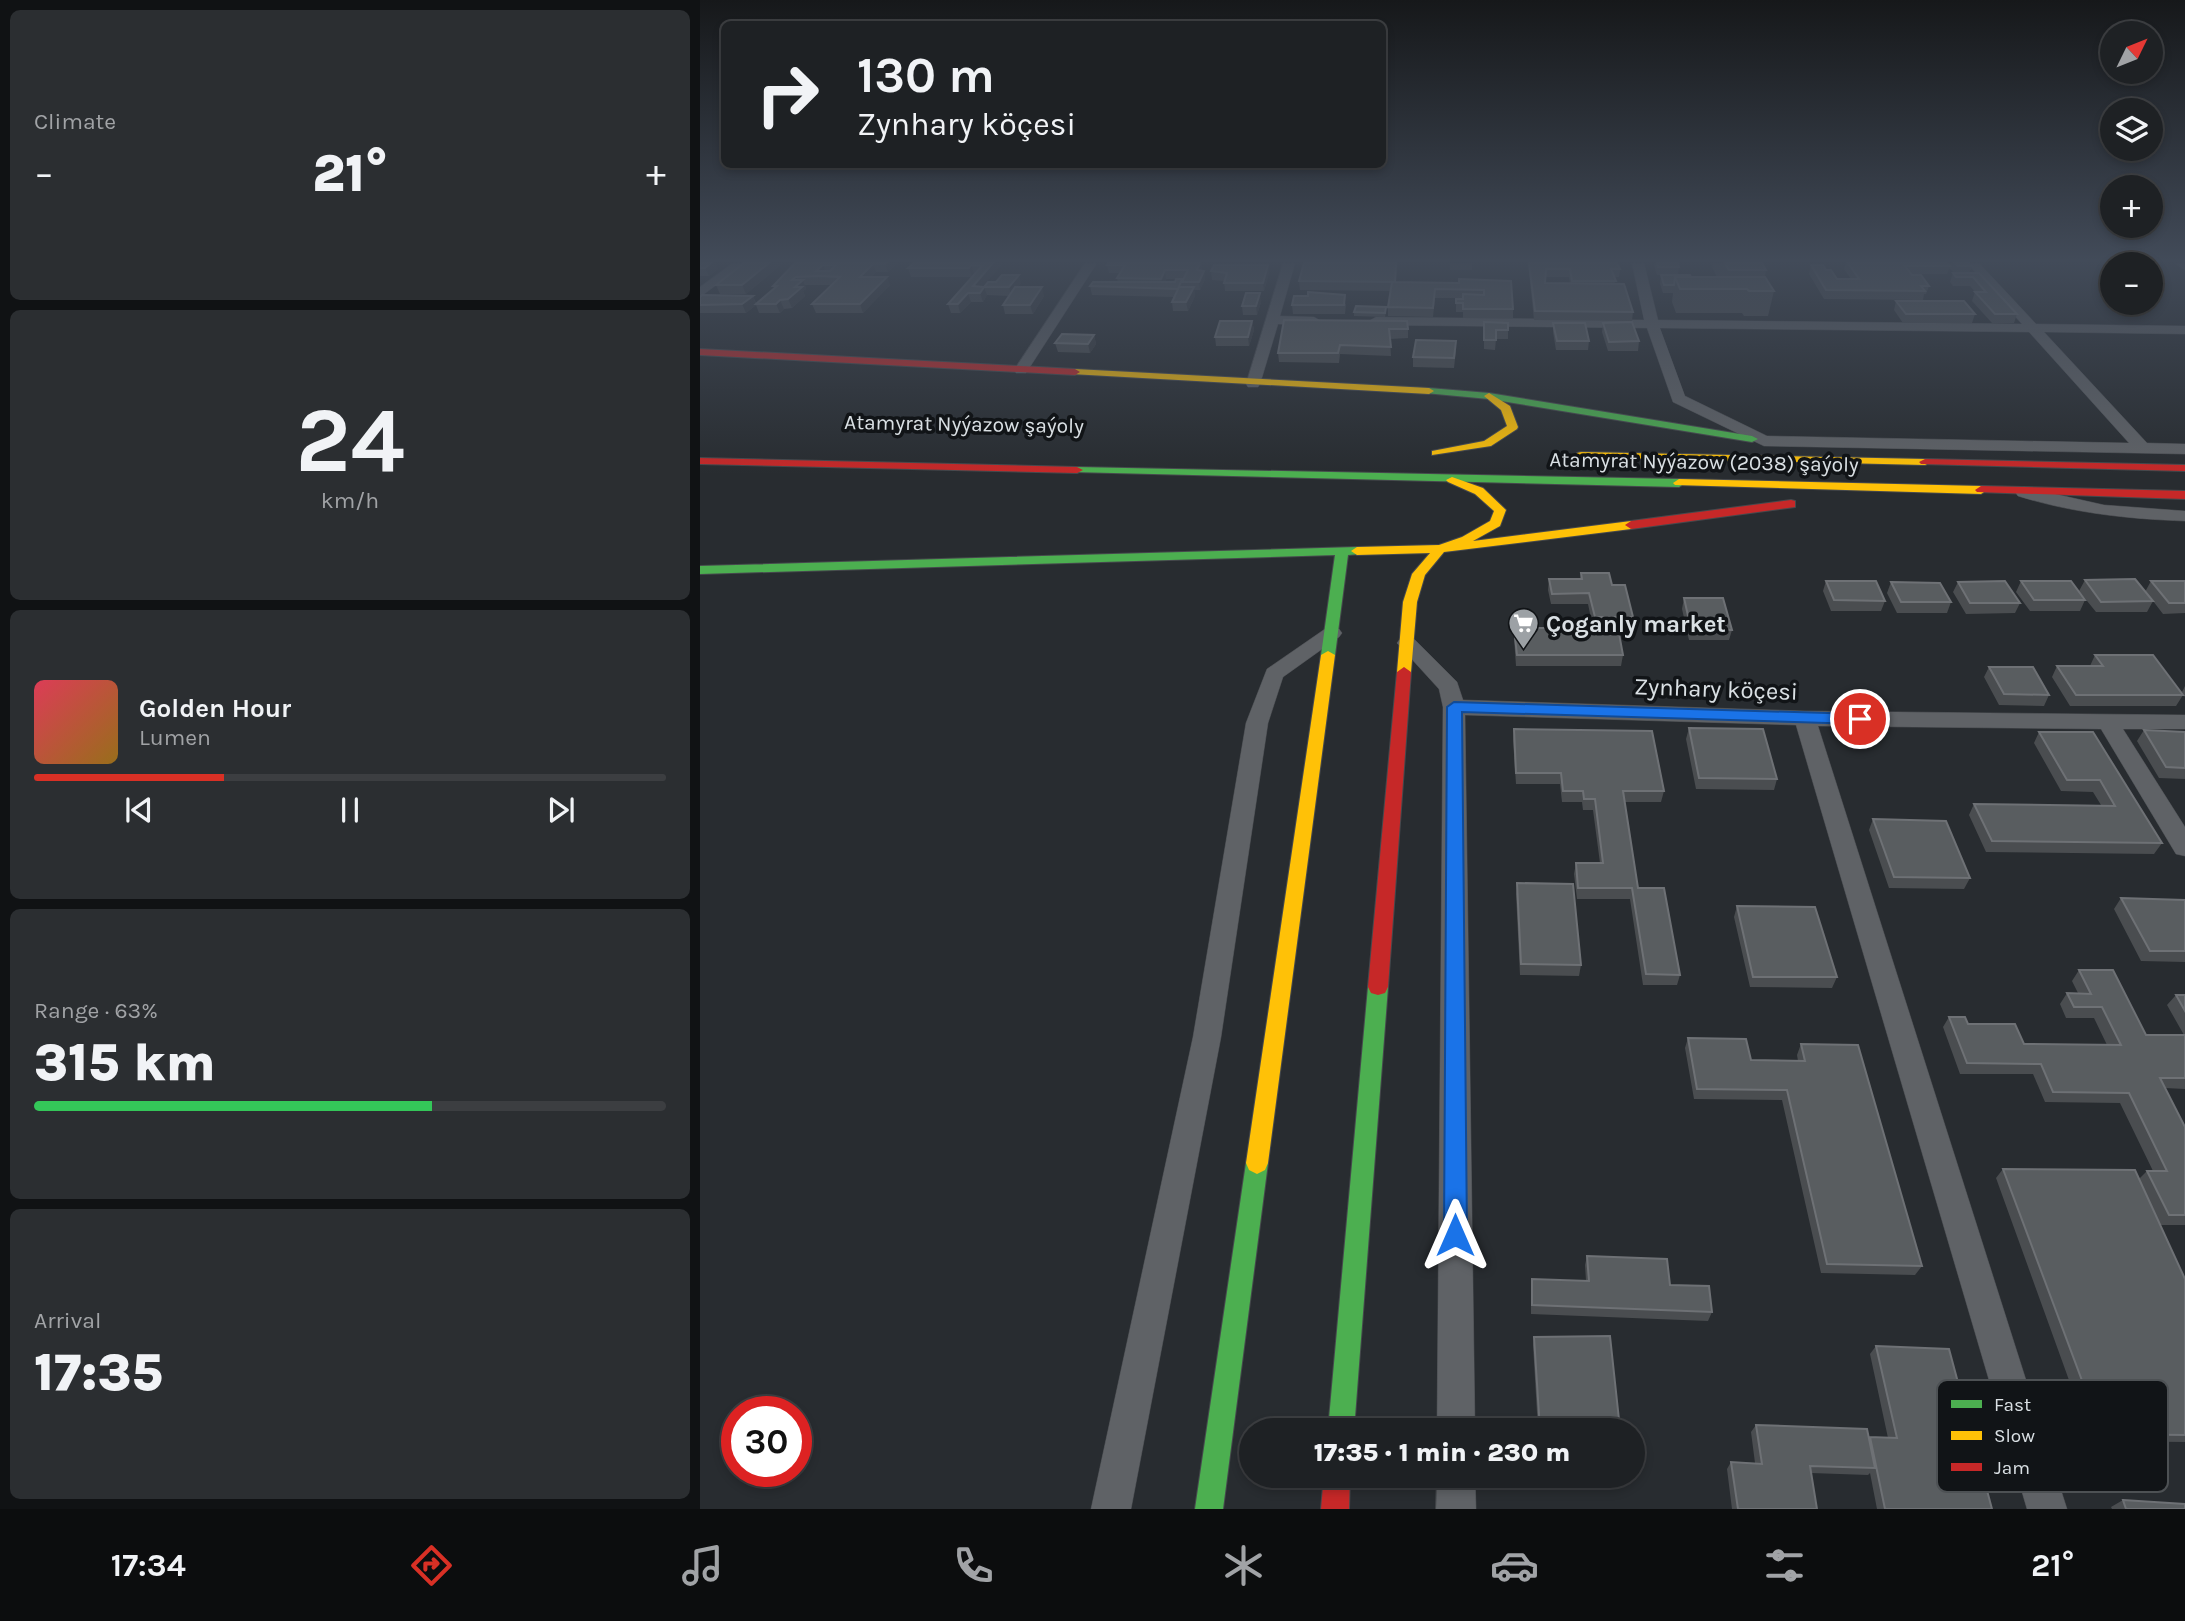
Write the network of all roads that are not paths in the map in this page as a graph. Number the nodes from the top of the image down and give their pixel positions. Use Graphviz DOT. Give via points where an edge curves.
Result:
graph roads {
  1 [pos="1045,333"];
  2 [pos="1268,333"];
  3 [pos="1655,333"];
  4 [pos="2038,333"];
  5 [pos="700,352"];
  6 [pos="1021,370"];
  7 [pos="1253,384"];
  8 [pos="1489,396"];
  9 [pos="1765,441"];
  10 [pos="2135,448"];
  11 [pos="2185,449"];
  12 [pos="1504,454"];
  13 [pos="1558,455"];
  14 [pos="1857,458"];
  15 [pos="700,461"];
  16 [pos="2097,466"];
  17 [pos="2185,468"];
  18 [pos="1222,472"];
  19 [pos="1439,477"];
  20 [pos="1924,489"];
  21 [pos="2024,492"];
  22 [pos="2185,495"];
  23 [pos="2185,516"];
  24 [pos="1440,549"];
  25 [pos="1342,554"];
  26 [pos="700,569"];
  27 [pos="1332,633"];
  28 [pos="1407,643"];
  29 [pos="1454,707"];
  30 [pos="1805,718"];
  31 [pos="2107,721"];
  32 [pos="2185,722"];
  33 [pos="2185,847"];
  34 [pos="2008,1380"];
  35 [pos="1342,1418"];
  36 [pos="1456,1418"];
  37 [pos="1336,1488"];
  38 [pos="1456,1488"];
  39 [pos="2042,1492"];
  40 [pos="1111,1509"];
  41 [pos="1209,1509"];
  42 [pos="1335,1509"];
  43 [pos="1456,1509"];
  44 [pos="2047,1509"];
  1 -- 6 [label="street"];
  2 -- 7 [label="street"];
  3 -- 9 [label="street" via="1678,399"];
  4 -- 10 [label="street"];
  5 -- 6 [label="main road"];
  6 -- 7 [label="main road"];
  7 -- 8 [label="main road"];
  8 -- 9 [label="main road"];
  8 -- 12 [label="main road" via="1512,415 1513,427 1506,435 1484,446 1429,453"];
  9 -- 10 [label="street"];
  9 -- 14 [label="main road"];
  10 -- 11 [label="street"];
  10 -- 16 [label="street"];
  13 -- 14 [label="main road, Atamyrat Nyýazow (2038) şaýoly"];
  14 -- 16 [label="main road, Atamyrat Nyýazow (2038) şaýoly"];
  15 -- 18 [label="main road, Atamyrat Nyýazow şaýoly"];
  16 -- 17 [label="main road, Atamyrat Nyýazow (2038) şaýoly"];
  18 -- 19 [label="main road, Atamyrat Nyýazow (2038) şaýoly"];
  19 -- 20 [label="main road, Atamyrat Nyýazow (2038) şaýoly"];
  19 -- 24 [label="main road" via="1471,485 1489,495 1500,510 1496,523"];
  20 -- 21 [label="main road, Atamyrat Nyýazow (2038) şaýoly"];
  20 -- 24 [label="main road"];
  21 -- 22 [label="main road, Atamyrat Nyýazow (2038) şaýoly"];
  21 -- 23 [label="street" via="2115,514"];
  24 -- 25 [label="main road"];
  24 -- 28 [label="main road" via="1419,574 1409,602"];
  25 -- 26 [label="main road"];
  25 -- 27 [label="main road"];
  27 -- 40 [label="street" via="1274,674 1257,723 1207,1037"];
  27 -- 41 [label="main road"];
  28 -- 29 [label="street" via="1449,687"];
  28 -- 35 [label="main road"];
  29 -- 30 [label="street, Zynhary köçesi"];
  29 -- 36 [label="street"];
  30 -- 31 [label="street, Zynhary köçesi"];
  30 -- 34 [label="street"];
  31 -- 32 [label="street, Zynhary köçesi"];
  31 -- 33 [label="street"];
  37 -- 42 [label="main road"];
  38 -- 43 [label="street"];
  39 -- 44 [label="street"];
}
